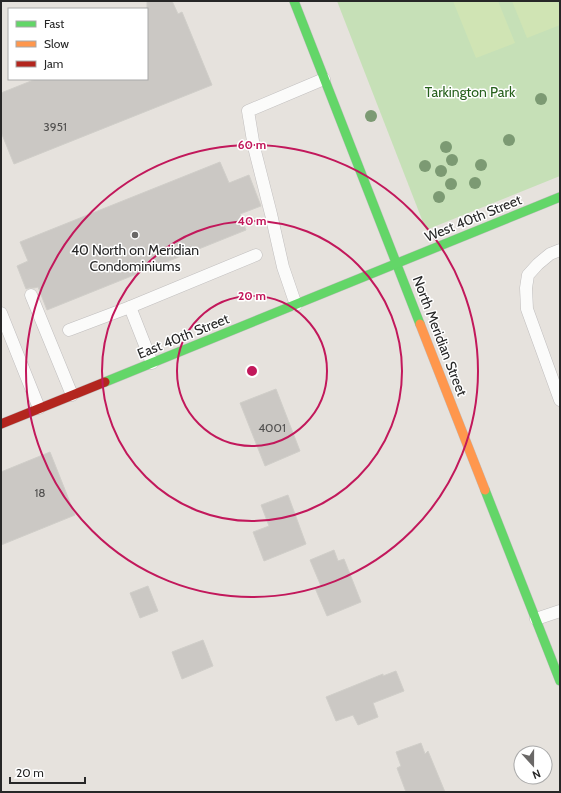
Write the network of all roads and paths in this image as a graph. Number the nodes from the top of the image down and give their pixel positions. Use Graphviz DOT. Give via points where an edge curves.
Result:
graph roads {
  1 [pos="294,1"];
  2 [pos="324,79"];
  3 [pos="560,197"];
  4 [pos="560,250"];
  5 [pos="256,255"];
  6 [pos="397,264"];
  7 [pos="31,295"];
  8 [pos="296,305"];
  9 [pos="130,307"];
  10 [pos="1,313"];
  11 [pos="69,330"];
  12 [pos="152,363"];
  13 [pos="72,395"];
  14 [pos="560,400"];
  15 [pos="40,408"];
  16 [pos="1,424"];
  17 [pos="560,611"];
  18 [pos="536,619"];
  19 [pos="560,681"];
  1 -- 2 [label="main road, North Meridian Street"];
  2 -- 6 [label="main road, North Meridian Street"];
  2 -- 8 [label="lane" via="248,110 254,147 283,267"];
  3 -- 6 [label="main road, West 40th Street"];
  4 -- 14 [label="lane" via="550,254 528,275 526,288 527,309"];
  5 -- 9 [label="lane"];
  6 -- 8 [label="main road, East 40th Street"];
  6 -- 18 [label="main road, North Meridian Street"];
  7 -- 13 [label="lane"];
  8 -- 12 [label="main road, East 40th Street"];
  9 -- 11 [label="lane"];
  9 -- 12 [label="lane"];
  10 -- 15 [label="lane"];
  12 -- 13 [label="main road, East 40th Street"];
  13 -- 15 [label="main road, East 40th Street"];
  15 -- 16 [label="main road, East 40th Street"];
  17 -- 18 [label="lane"];
  18 -- 19 [label="main road, North Meridian Street"];
}
